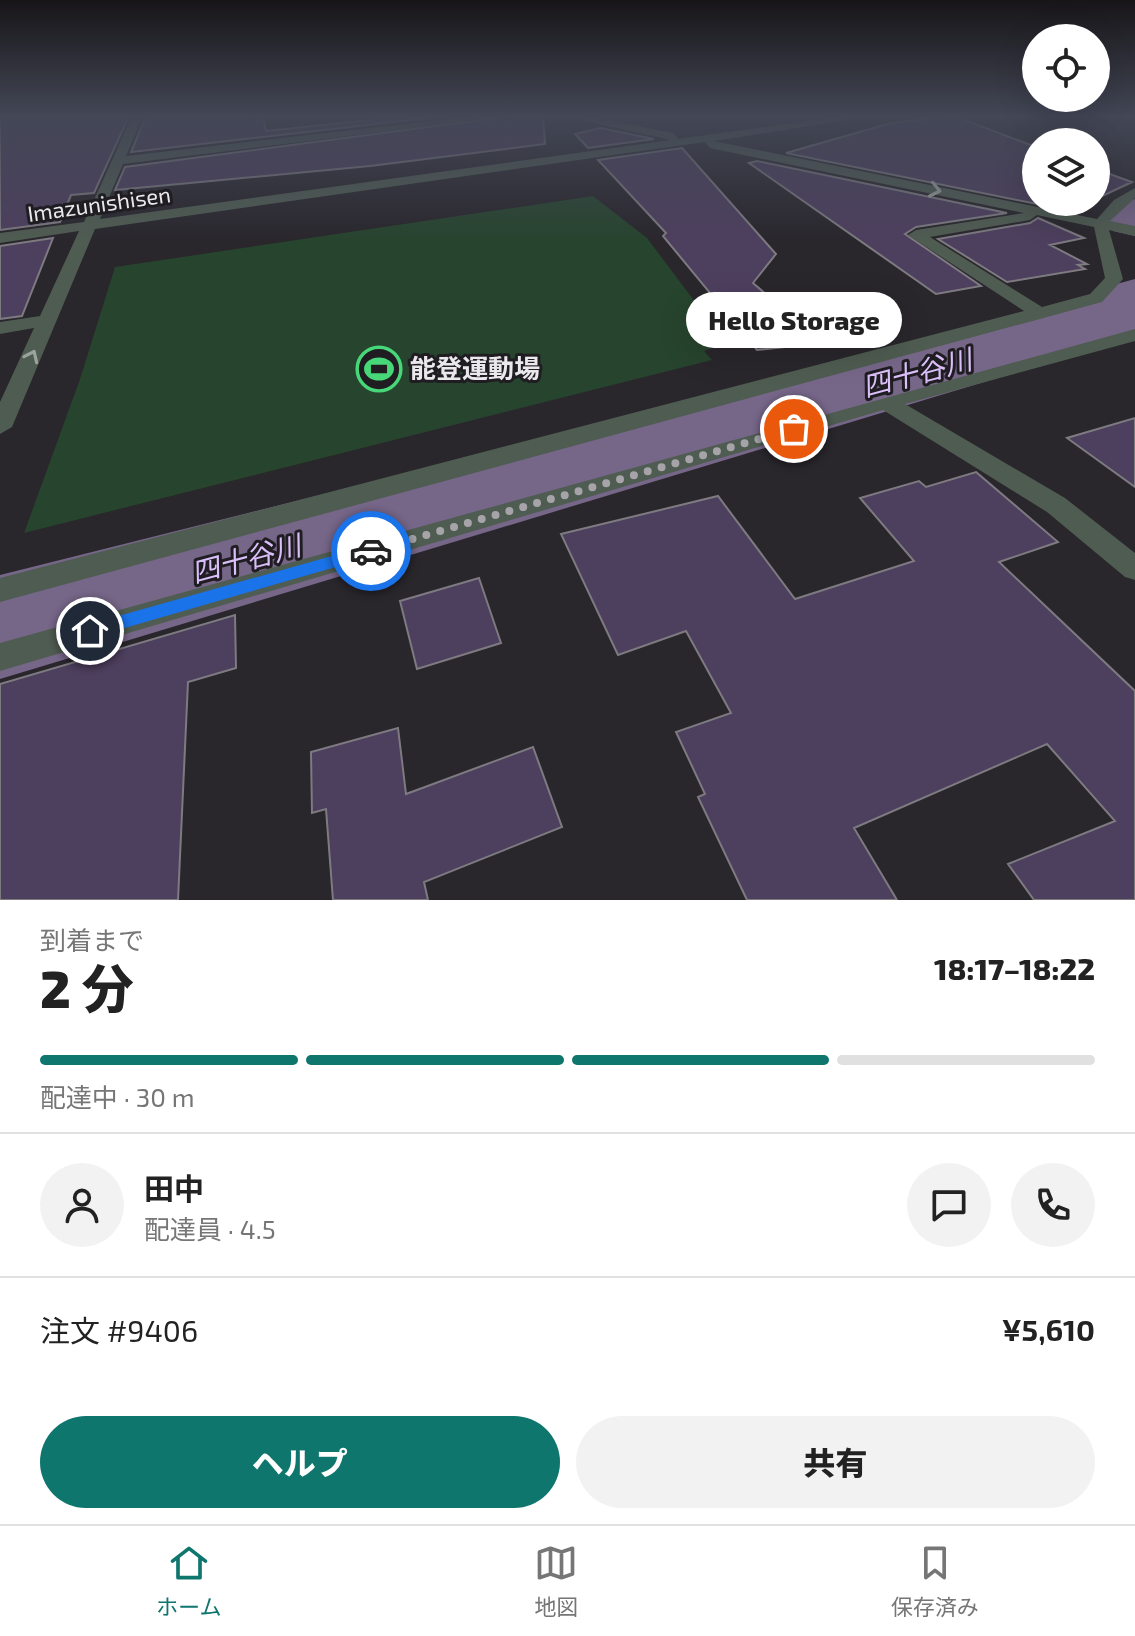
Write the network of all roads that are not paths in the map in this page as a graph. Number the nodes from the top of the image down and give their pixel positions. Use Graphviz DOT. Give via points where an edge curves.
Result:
graph roads {
  1 [pos="118,158"];
  2 [pos="143,158"];
  3 [pos="568,158"];
  4 [pos="780,158"];
  5 [pos="117,161"];
  6 [pos="1135,192"];
  7 [pos="1022,208"];
  8 [pos="1027,216"];
  9 [pos="1058,216"];
  10 [pos="1100,225"];
  11 [pos="92,226"];
  12 [pos="1135,231"];
  13 [pos="0,238"];
  14 [pos="1041,314"];
  15 [pos="48,320"];
  16 [pos="0,328"];
  17 [pos="1135,335"];
  18 [pos="7,394"];
  19 [pos="886,402"];
  20 [pos="0,427"];
  21 [pos="1135,569"];
  22 [pos="0,590"];
  23 [pos="0,657"];
  1 -- 5 [label="street"];
  2 -- 5 [label="street"];
  3 -- 11 [label="street, Imazunishisen"];
  4 -- 7 [label="street, one-way"];
  5 -- 11 [label="street"];
  6 -- 10 [label="street" via="1106,210"];
  8 -- 14 [label="street" via="916,235"];
  9 -- 10 [label="street"];
  10 -- 12 [label="street"];
  10 -- 14 [label="street" via="1114,279 1096,298"];
  11 -- 13 [label="street, Imazunishisen"];
  11 -- 15 [label="street"];
  14 -- 22 [label="street"];
  15 -- 16 [label="street"];
  18 -- 15 [label="street, one-way"];
  17 -- 19 [label="street"];
  18 -- 20 [label="street"];
  19 -- 21 [label="street" via="1056,505"];
  19 -- 23 [label="street"];
}
